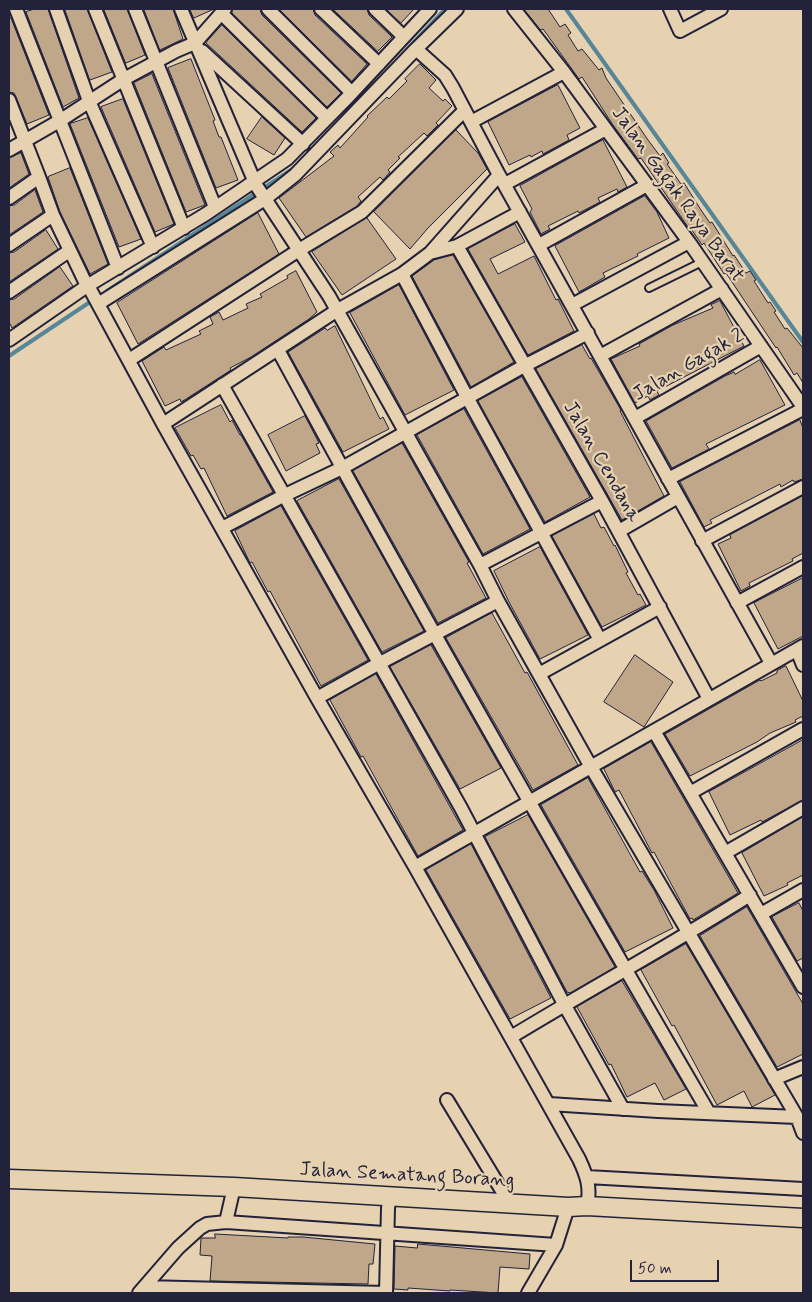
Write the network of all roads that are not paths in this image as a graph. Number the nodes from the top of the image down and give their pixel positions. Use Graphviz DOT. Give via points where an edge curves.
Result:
graph roads {
  1 [pos="16,9"];
  2 [pos="56,9"];
  3 [pos="95,9"];
  4 [pos="135,9"];
  5 [pos="181,9"];
  6 [pos="268,9"];
  7 [pos="321,9"];
  8 [pos="375,9"];
  9 [pos="430,9"];
  10 [pos="457,9"];
  11 [pos="514,9"];
  12 [pos="670,9"];
  13 [pos="720,9"];
  14 [pos="223,11"];
  15 [pos="403,36"];
  16 [pos="197,45"];
  17 [pos="416,49"];
  18 [pos="157,61"];
  19 [pos="379,64"];
  20 [pos="564,72"];
  21 [pos="124,79"];
  22 [pos="352,93"];
  23 [pos="9,100"];
  24 [pos="90,101"];
  25 [pos="468,116"];
  26 [pos="327,118"];
  27 [pos="61,120"];
  28 [pos="606,129"];
  29 [pos="25,140"];
  30 [pos="303,144"];
  31 [pos="9,150"];
  32 [pos="40,177"];
  33 [pos="502,180"];
  34 [pos="647,185"];
  35 [pos="259,190"];
  36 [pos="9,198"];
  37 [pos="215,207"];
  38 [pos="520,212"];
  39 [pos="53,215"];
  40 [pos="184,228"];
  41 [pos="689,242"];
  42 [pos="9,245"];
  43 [pos="538,245"];
  44 [pos="457,246"];
  45 [pos="153,247"];
  46 [pos="299,250"];
  47 [pos="69,251"];
  48 [pos="430,253"];
  49 [pos="702,262"];
  50 [pos="118,268"];
  51 [pos="402,274"];
  52 [pos="650,288"];
  53 [pos="722,289"];
  54 [pos="9,292"];
  55 [pos="93,296"];
  56 [pos="572,305"];
  57 [pos="336,311"];
  58 [pos="588,333"];
  59 [pos="9,339"];
  60 [pos="761,346"];
  61 [pos="278,350"];
  62 [pos="600,356"];
  63 [pos="129,360"];
  64 [pos="524,366"];
  65 [pos="222,385"];
  66 [pos="467,397"];
  67 [pos="803,408"];
  68 [pos="635,418"];
  69 [pos="163,424"];
  70 [pos="405,434"];
  71 [pos="342,468"];
  72 [pos="668,479"];
  73 [pos="803,487"];
  74 [pos="284,496"];
  75 [pos="678,497"];
  76 [pos="602,501"];
  77 [pos="222,528"];
  78 [pos="619,531"];
  79 [pos="542,532"];
  80 [pos="702,541"];
  81 [pos="480,565"];
  82 [pos="803,567"];
  83 [pos="498,601"];
  84 [pos="737,604"];
  85 [pos="660,607"];
  86 [pos="435,634"];
  87 [pos="600,640"];
  88 [pos="800,648"];
  89 [pos="771,663"];
  90 [pos="378,664"];
  91 [pos="803,665"];
  92 [pos="539,674"];
  93 [pos="317,698"];
  94 [pos="709,699"];
  95 [pos="803,729"];
  96 [pos="654,730"];
  97 [pos="591,767"];
  98 [pos="690,793"];
  99 [pos="528,802"];
  100 [pos="803,808"];
  101 [pos="474,833"];
  102 [pos="725,853"];
  103 [pos="415,867"];
  104 [pos="803,890"];
  105 [pos="750,896"];
  106 [pos="761,914"];
  107 [pos="689,934"];
  108 [pos="798,968"];
  109 [pos="625,970"];
  110 [pos="803,987"];
  111 [pos="564,1004"];
  112 [pos="511,1037"];
  113 [pos="803,1067"];
  114 [pos="774,1079"];
  115 [pos="447,1100"];
  116 [pos="549,1104"];
  117 [pos="623,1109"];
  118 [pos="709,1113"];
  119 [pos="797,1117"];
  120 [pos="803,1133"];
  121 [pos="587,1177"];
  122 [pos="9,1179"];
  123 [pos="803,1189"];
  124 [pos="233,1194"];
  125 [pos="389,1202"];
  126 [pos="510,1204"];
  127 [pos="587,1206"];
  128 [pos="567,1211"];
  129 [pos="803,1218"];
  130 [pos="227,1219"];
  131 [pos="387,1230"];
  132 [pos="556,1245"];
  133 [pos="142,1290"];
  134 [pos="386,1293"];
  135 [pos="528,1293"];
  1 -- 27 [label="street"];
  2 -- 24 [label="street"];
  3 -- 21 [label="street"];
  4 -- 18 [label="street"];
  5 -- 16 [label="street"];
  6 -- 22 [label="street"];
  7 -- 19 [label="street"];
  8 -- 15 [label="street"];
  9 -- 15 [label="street"];
  10 -- 17 [label="street"];
  11 -- 20 [label="street, Jalan Gagak Raya Barat"];
  12 -- 13 [label="street" via="680,31"];
  14 -- 16 [label="street"];
  14 -- 26 [label="street"];
  15 -- 19 [label="street"];
  16 -- 18 [label="street"];
  16 -- 30 [label="street"];
  16 -- 35 [label="street"];
  17 -- 25 [label="street" via="445,75"];
  17 -- 35 [label="street" via="295,175"];
  18 -- 21 [label="street"];
  18 -- 37 [label="street"];
  19 -- 22 [label="street"];
  20 -- 25 [label="street"];
  20 -- 28 [label="street, Jalan Gagak Raya Barat"];
  21 -- 24 [label="street"];
  21 -- 40 [label="street"];
  22 -- 26 [label="street"];
  23 -- 29 [label="street"];
  24 -- 27 [label="street"];
  24 -- 45 [label="street"];
  25 -- 33 [label="street"];
  25 -- 46 [label="street" via="369,207"];
  26 -- 30 [label="street"];
  27 -- 29 [label="street"];
  27 -- 50 [label="street"];
  28 -- 33 [label="street"];
  28 -- 34 [label="street, Jalan Gagak Raya Barat"];
  29 -- 31 [label="street"];
  29 -- 32 [label="street"];
  30 -- 35 [label="street"];
  32 -- 36 [label="street"];
  32 -- 39 [label="street"];
  33 -- 38 [label="street"];
  33 -- 48 [label="street"];
  34 -- 41 [label="street, Jalan Gagak Raya Barat"];
  34 -- 43 [label="street"];
  35 -- 37 [label="street"];
  35 -- 46 [label="street"];
  35 -- 55 [label="street"];
  37 -- 40 [label="street"];
  38 -- 43 [label="street"];
  38 -- 44 [label="street"];
  39 -- 42 [label="street"];
  39 -- 47 [label="street"];
  40 -- 45 [label="street"];
  41 -- 49 [label="street, Jalan Gagak Raya Barat"];
  41 -- 56 [label="street"];
  43 -- 56 [label="street"];
  44 -- 48 [label="street"];
  44 -- 64 [label="street, Jalan Cendana"];
  45 -- 50 [label="street"];
  46 -- 57 [label="street"];
  46 -- 63 [label="street"];
  47 -- 54 [label="street"];
  47 -- 55 [label="street"];
  48 -- 51 [label="street"];
  49 -- 52 [label="lane"];
  49 -- 53 [label="street, Jalan Gagak Raya Barat"];
  50 -- 55 [label="street"];
  51 -- 57 [label="street"];
  51 -- 66 [label="street"];
  53 -- 60 [label="street, Jalan Gagak Raya Barat"];
  53 -- 62 [label="street"];
  55 -- 59 [label="street"];
  55 -- 63 [label="street"];
  56 -- 58 [label="street"];
  57 -- 61 [label="street"];
  57 -- 70 [label="street"];
  58 -- 62 [label="street"];
  58 -- 64 [label="street"];
  60 -- 67 [label="street, Jalan Gagak Raya Barat"];
  60 -- 68 [label="street, Jalan Gagak 2"];
  61 -- 65 [label="street"];
  61 -- 71 [label="street"];
  62 -- 68 [label="street"];
  63 -- 69 [label="street"];
  64 -- 66 [label="street"];
  64 -- 76 [label="street, Jalan Cendana"];
  65 -- 69 [label="street"];
  65 -- 74 [label="street"];
  66 -- 70 [label="street"];
  66 -- 79 [label="street"];
  67 -- 72 [label="street"];
  68 -- 72 [label="street"];
  69 -- 77 [label="street"];
  70 -- 71 [label="street"];
  70 -- 81 [label="street"];
  71 -- 74 [label="street"];
  71 -- 86 [label="street"];
  72 -- 75 [label="street"];
  73 -- 80 [label="street"];
  74 -- 77 [label="street"];
  74 -- 90 [label="street"];
  75 -- 78 [label="street"];
  75 -- 80 [label="street"];
  76 -- 78 [label="street, Jalan Cendana"];
  76 -- 79 [label="street"];
  77 -- 93 [label="street"];
  78 -- 85 [label="street, Jalan Cendana"];
  79 -- 81 [label="street"];
  79 -- 87 [label="street"];
  80 -- 84 [label="street"];
  81 -- 83 [label="street"];
  82 -- 84 [label="street"];
  83 -- 86 [label="street"];
  83 -- 92 [label="street"];
  84 -- 89 [label="street"];
  85 -- 87 [label="street"];
  85 -- 94 [label="street, Jalan Cendana"];
  86 -- 90 [label="street"];
  86 -- 99 [label="street"];
  87 -- 92 [label="street"];
  88 -- 89 [label="street"];
  88 -- 91 [label="street"];
  89 -- 94 [label="street"];
  90 -- 93 [label="street"];
  90 -- 101 [label="street"];
  92 -- 97 [label="street"];
  93 -- 103 [label="street"];
  94 -- 96 [label="street"];
  95 -- 98 [label="street"];
  96 -- 97 [label="street"];
  96 -- 98 [label="street"];
  97 -- 99 [label="street"];
  97 -- 107 [label="street"];
  98 -- 102 [label="street"];
  99 -- 101 [label="street"];
  99 -- 109 [label="street"];
  100 -- 102 [label="street"];
  101 -- 103 [label="street"];
  101 -- 111 [label="street"];
  102 -- 105 [label="street"];
  103 -- 112 [label="street"];
  104 -- 106 [label="street"];
  105 -- 106 [label="street"];
  105 -- 107 [label="street"];
  106 -- 108 [label="street"];
  107 -- 109 [label="street"];
  107 -- 114 [label="street"];
  108 -- 110 [label="street"];
  109 -- 111 [label="street"];
  109 -- 118 [label="street"];
  111 -- 112 [label="street"];
  111 -- 117 [label="street"];
  112 -- 116 [label="street"];
  113 -- 114 [label="street"];
  114 -- 119 [label="street"];
  115 -- 126 [label="street"];
  116 -- 117 [label="street"];
  116 -- 121 [label="street"];
  117 -- 118 [label="street"];
  118 -- 119 [label="street"];
  119 -- 120 [label="street"];
  121 -- 123 [label="street"];
  121 -- 127 [label="street"];
  122 -- 124 [label="street, Jalan Sematang Borang"];
  124 -- 125 [label="street, Jalan Sematang Borang"];
  124 -- 130 [label="street"];
  125 -- 126 [label="street, Jalan Sematang Borang"];
  125 -- 131 [label="street"];
  126 -- 128 [label="street, Jalan Sematang Borang"];
  127 -- 128 [label="street, Jalan Sematang Borang"];
  127 -- 129 [label="street, Jalan Sematang Borang"];
  128 -- 132 [label="street"];
  130 -- 131 [label="street"];
  130 -- 133 [label="street" via="200,1228"];
  131 -- 132 [label="street"];
  131 -- 134 [label="street"];
  132 -- 135 [label="street"];
  133 -- 134 [label="street"];
}
